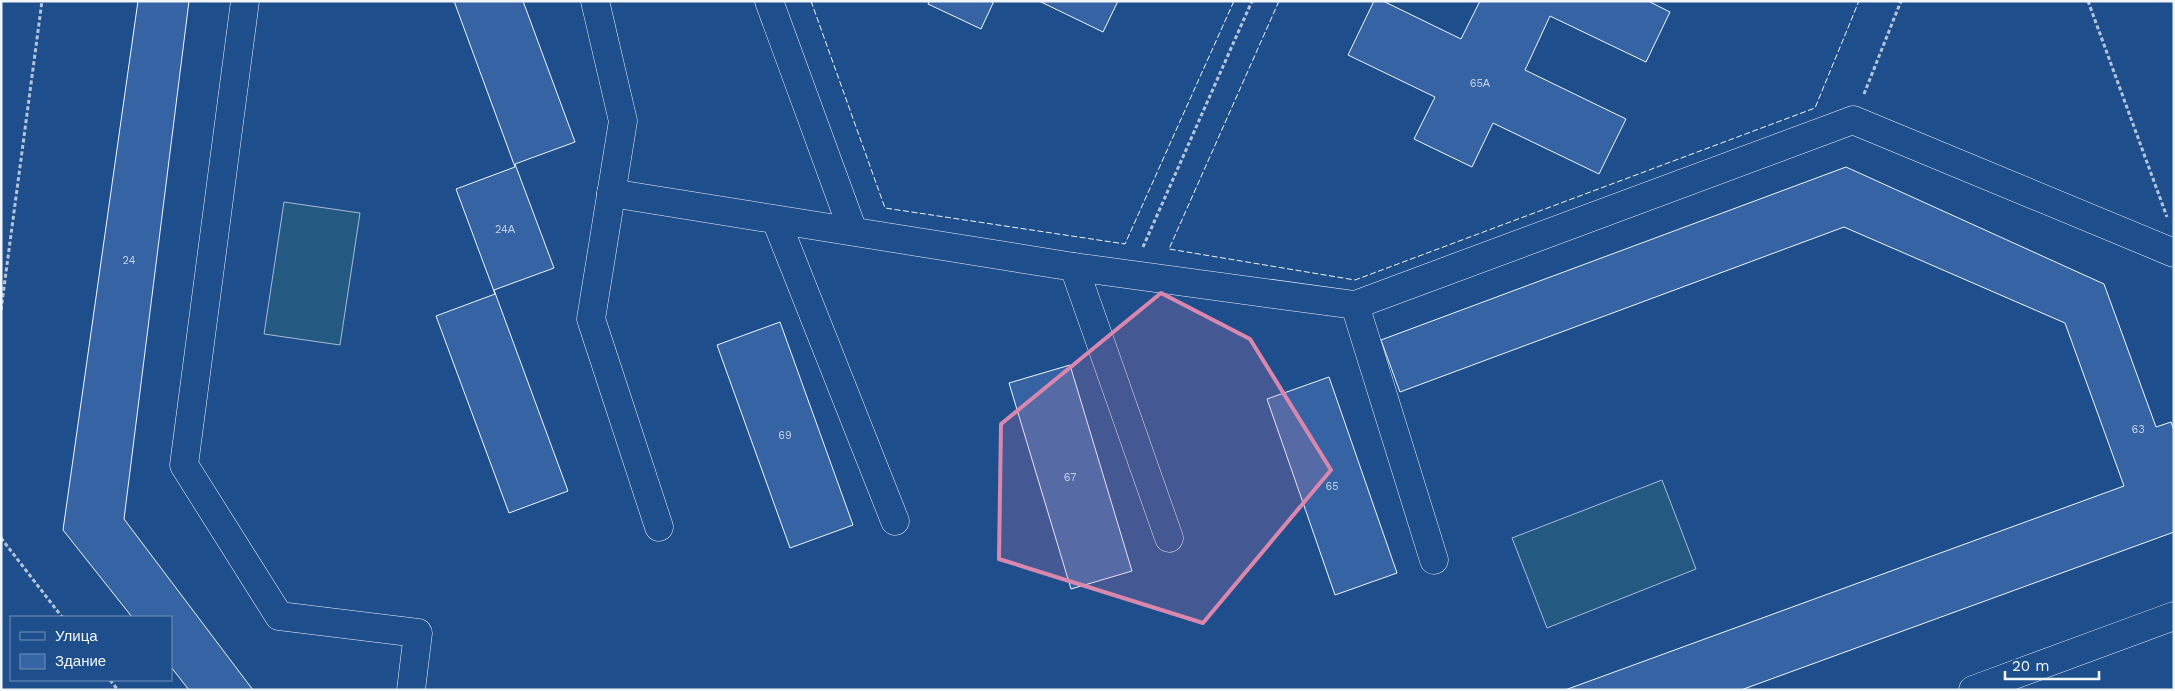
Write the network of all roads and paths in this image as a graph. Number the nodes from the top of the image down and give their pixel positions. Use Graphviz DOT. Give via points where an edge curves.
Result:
graph roads {
  1 [pos="42,1"];
  2 [pos="245,1"];
  3 [pos="595,1"];
  4 [pos="769,1"];
  5 [pos="1252,1"];
  6 [pos="1900,1"];
  7 [pos="2088,1"];
  8 [pos="1853,120"];
  9 [pos="611,193"];
  10 [pos="776,220"];
  11 [pos="853,231"];
  12 [pos="2172,240"];
  13 [pos="1074,267"];
  14 [pos="1131,274"];
  15 [pos="1355,305"];
  16 [pos="1,310"];
  17 [pos="895,521"];
  18 [pos="659,527"];
  19 [pos="1,538"];
  20 [pos="1169,538"];
  21 [pos="1434,560"];
  22 [pos="61,616"];
  23 [pos="2174,616"];
  24 [pos="411,690"];
  25 [pos="1973,690"];
  1 -- 16 [label="path"];
  2 -- 24 [label="lane" via="184,465 279,616 418,633"];
  3 -- 9 [label="lane" via="623,121"];
  4 -- 11 [label="lane"];
  5 -- 14 [label="path"];
  6 -- 8 [label="path"];
  7 -- 12 [label="path"];
  8 -- 12 [label="lane"];
  8 -- 15 [label="lane"];
  9 -- 10 [label="lane"];
  9 -- 18 [label="lane" via="591,319"];
  10 -- 11 [label="lane"];
  10 -- 17 [label="lane"];
  11 -- 13 [label="lane"];
  13 -- 14 [label="lane"];
  13 -- 20 [label="lane"];
  14 -- 15 [label="lane"];
  15 -- 21 [label="lane"];
  19 -- 22 [label="path"];
  23 -- 25 [label="lane"];
}
